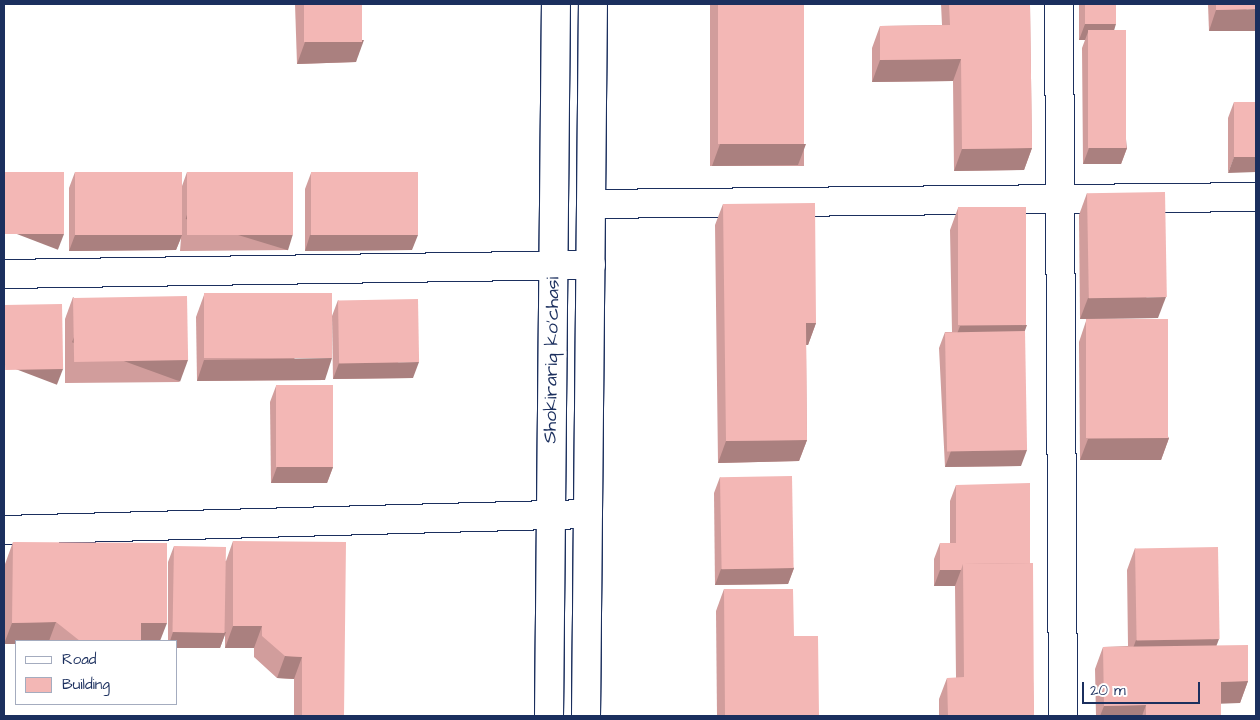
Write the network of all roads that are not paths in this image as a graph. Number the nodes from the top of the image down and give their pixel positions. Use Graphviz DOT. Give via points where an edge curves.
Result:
graph roads {
  1 [pos="556,4"];
  2 [pos="594,4"];
  3 [pos="1059,4"];
  4 [pos="1256,197"];
  5 [pos="1061,199"];
  6 [pos="591,204"];
  7 [pos="553,265"];
  8 [pos="591,265"];
  9 [pos="4,274"];
  10 [pos="588,514"];
  11 [pos="551,516"];
  12 [pos="4,530"];
  13 [pos="548,716"];
  14 [pos="586,716"];
  15 [pos="1063,716"];
  1 -- 7 [label="street, Shokirariq ko'chasi"];
  2 -- 6 [label="street, Shokirariq ko'chasi"];
  3 -- 5 [label="street"];
  4 -- 5 [label="street"];
  5 -- 6 [label="street"];
  5 -- 15 [label="street"];
  6 -- 8 [label="street, Shokirariq ko'chasi"];
  7 -- 8 [label="street"];
  7 -- 9 [label="street"];
  7 -- 11 [label="street, Shokirariq ko'chasi"];
  8 -- 10 [label="street, Shokirariq ko'chasi"];
  10 -- 11 [label="street"];
  10 -- 14 [label="street, Shokirariq ko'chasi"];
  11 -- 12 [label="street"];
  11 -- 13 [label="street, Shokirariq ko'chasi"];
}
